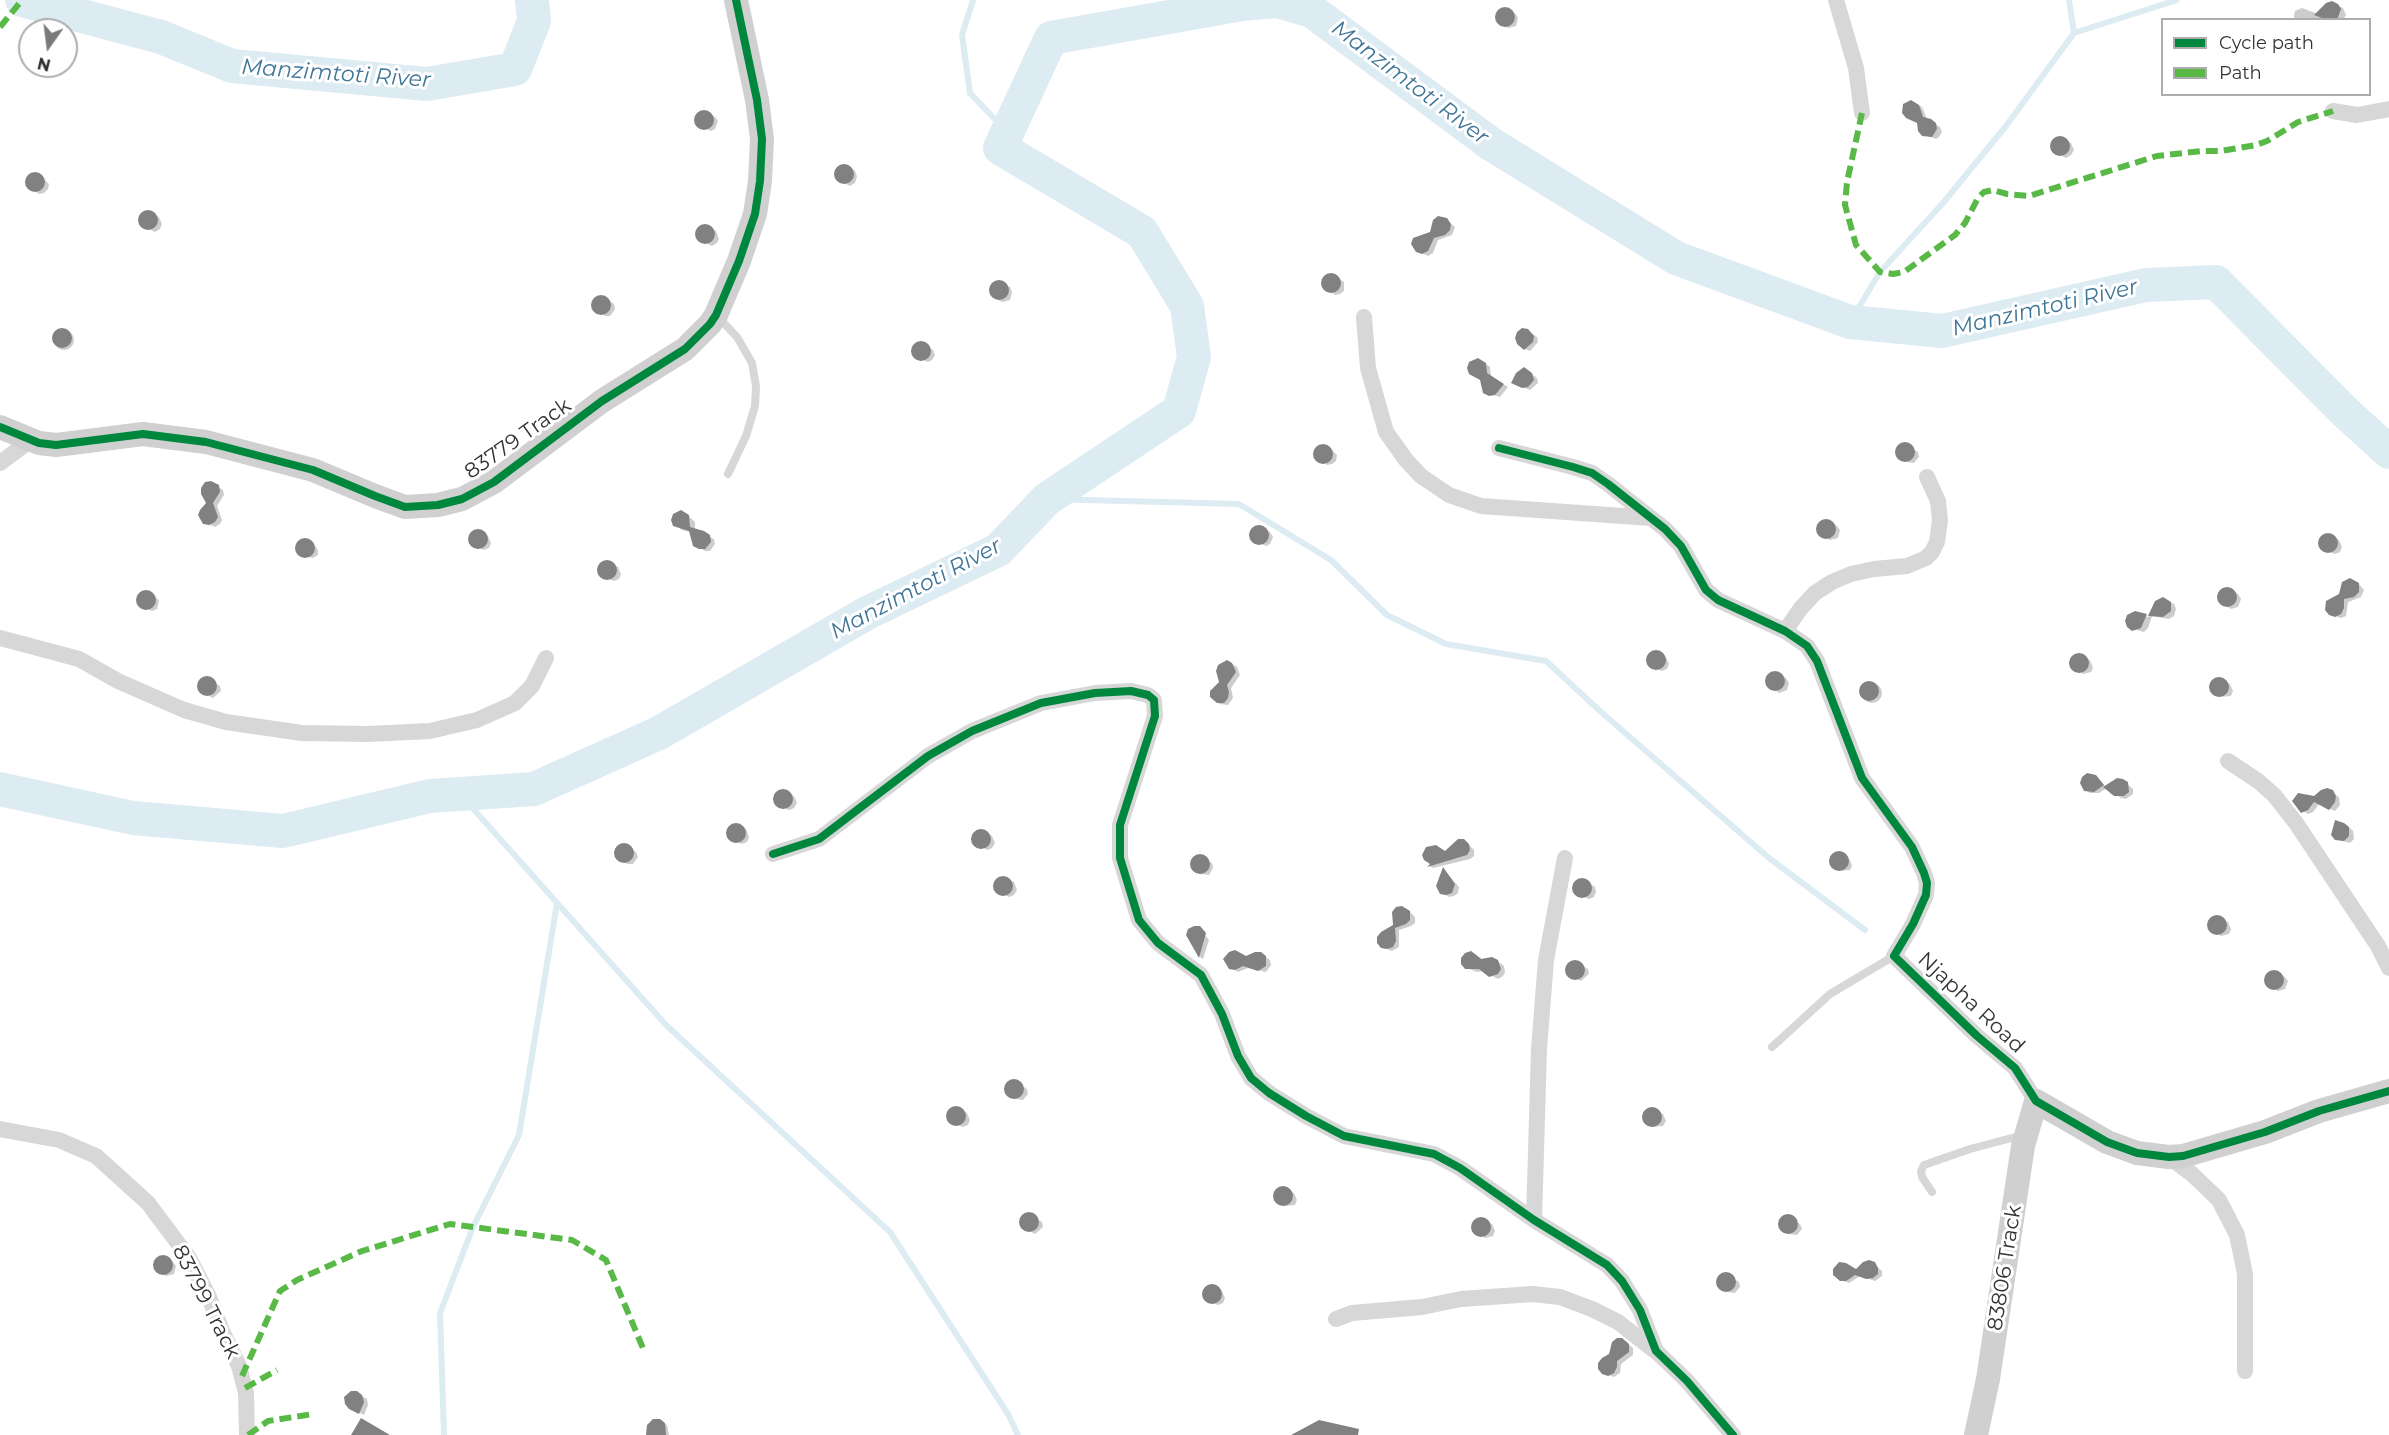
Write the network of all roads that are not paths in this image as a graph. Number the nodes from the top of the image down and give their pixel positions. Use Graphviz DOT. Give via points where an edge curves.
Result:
graph roads {
  1 [pos="736,0"];
  2 [pos="1836,0"];
  3 [pos="2389,109"];
  4 [pos="2333,111"];
  5 [pos="1862,113"];
  6 [pos="716,315"];
  7 [pos="1364,317"];
  8 [pos="0,427"];
  9 [pos="31,440"];
  10 [pos="1499,448"];
  11 [pos="0,464"];
  12 [pos="728,474"];
  13 [pos="1927,477"];
  14 [pos="1651,518"];
  15 [pos="1785,631"];
  16 [pos="0,638"];
  17 [pos="546,658"];
  18 [pos="2228,761"];
  19 [pos="773,854"];
  20 [pos="1565,858"];
  21 [pos="1894,956"];
  22 [pos="2389,968"];
  23 [pos="1772,1047"];
  24 [pos="2389,1091"];
  25 [pos="2037,1101"];
  26 [pos="0,1129"];
  27 [pos="2026,1134"];
  28 [pos="2169,1157"];
  29 [pos="1932,1192"];
  30 [pos="1534,1220"];
  31 [pos="1336,1319"];
  32 [pos="1656,1351"];
  33 [pos="2245,1371"];
  34 [pos="247,1435"];
  35 [pos="1733,1435"];
  36 [pos="1976,1435"];
  1 -- 6 [label="street, 83779 Track" via="757,100 762,139 760,181 739,261"];
  2 -- 5 [label="street" via="1856,68"];
  3 -- 4 [label="street" via="2357,115"];
  6 -- 9 [label="street, 83779 Track" via="685,349 602,401 494,482 462,499 438,505 405,507 313,470 206,442 143,434 56,445"];
  6 -- 12 [label="lane" via="747,354 756,386 756,406"];
  7 -- 14 [label="street" via="1368,368 1386,432 1421,476 1449,495 1481,506"];
  8 -- 9 [label="street, 83779 Track"];
  9 -- 11 [label="street"];
  10 -- 14 [label="street, Njapha Road" via="1592,473"];
  13 -- 15 [label="street" via="1938,501 1940,520 1932,552 1907,566 1863,571 1832,582 1815,593"];
  14 -- 15 [label="street, Njapha Road" via="1681,546 1706,590 1718,600"];
  15 -- 21 [label="street, Njapha Road" via="1807,646 1817,661 1863,778 1912,847 1924,873 1927,883 1923,902"];
  16 -- 17 [label="street" via="79,659 184,710 226,722 302,733 430,731 477,720 515,703 532,686"];
  18 -- 22 [label="street" via="2274,795 2296,823"];
  19 -- 30 [label="street" via="819,839 928,756 982,727 1041,703 1095,693 1131,691 1148,695 1154,700 1155,716 1120,825 1120,858 1139,920 1158,943 1201,975 1251,1078 1269,1093 1344,1136 1434,1154"];
  20 -- 30 [label="street" via="1546,960 1538,1060"];
  21 -- 23 [label="lane" via="1830,994"];
  21 -- 25 [label="street, Njapha Road" via="2015,1068"];
  24 -- 28 [label="street, Njapha Road" via="2265,1132"];
  25 -- 27 [label="street, 83806 Track"];
  25 -- 28 [label="street, Njapha Road" via="2107,1142 2137,1153"];
  26 -- 34 [label="street, 83799 Track" via="58,1140 96,1156 148,1203 189,1258 239,1366 246,1393"];
  27 -- 29 [label="lane" via="1924,1165 1922,1176"];
  27 -- 36 [label="street, 83806 Track"];
  28 -- 33 [label="street" via="2219,1200 2237,1235 2245,1274"];
  30 -- 32 [label="street" via="1607,1265 1622,1281 1640,1310"];
  31 -- 32 [label="street" via="1352,1313 1461,1299 1533,1294 1560,1297 1592,1309 1618,1322"];
  32 -- 35 [label="street"];
}
